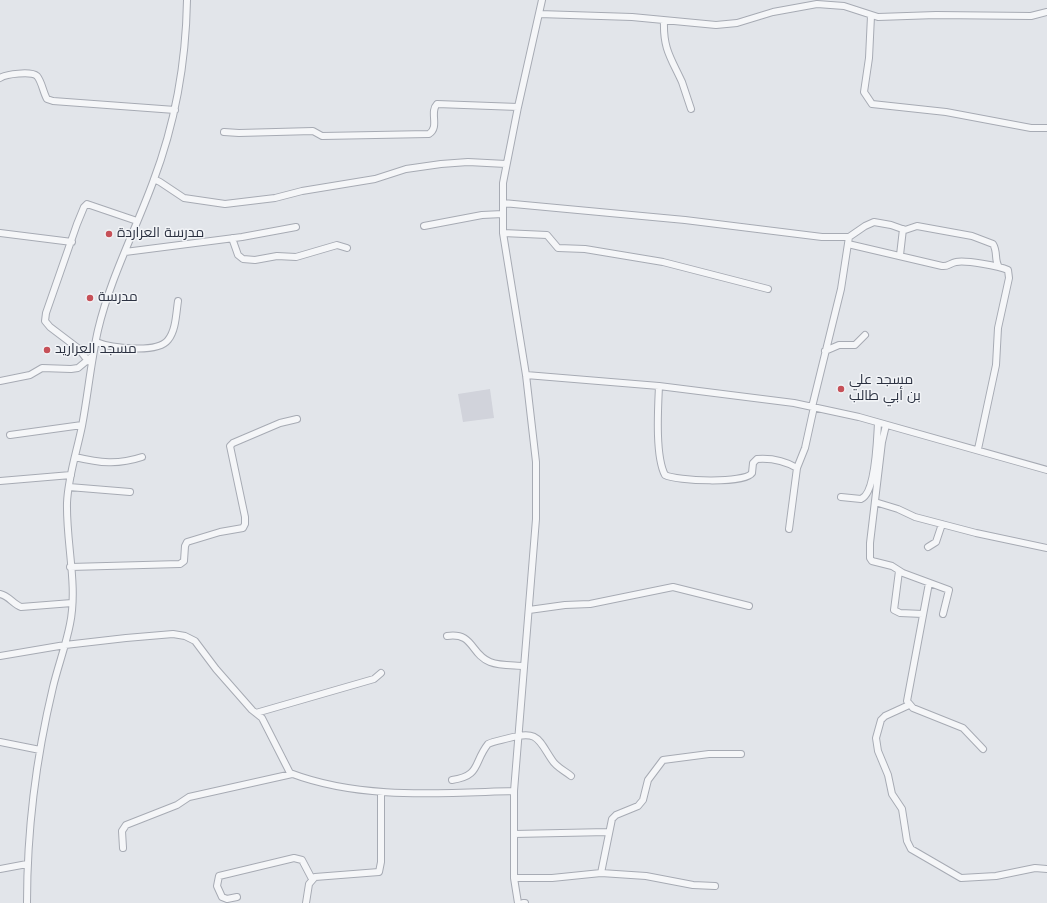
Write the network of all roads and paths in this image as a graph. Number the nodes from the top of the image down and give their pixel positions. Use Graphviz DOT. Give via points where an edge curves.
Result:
graph roads {
  1 [pos="187,0"];
  2 [pos="542,0"];
  3 [pos="1047,12"];
  4 [pos="539,14"];
  5 [pos="871,16"];
  6 [pos="664,21"];
  7 [pos="0,78"];
  8 [pos="518,107"];
  9 [pos="691,109"];
  10 [pos="175,110"];
  11 [pos="1047,128"];
  12 [pos="224,132"];
  13 [pos="506,164"];
  14 [pos="154,179"];
  15 [pos="503,203"];
  16 [pos="503,214"];
  17 [pos="137,221"];
  18 [pos="424,226"];
  19 [pos="296,227"];
  20 [pos="903,229"];
  21 [pos="0,233"];
  22 [pos="503,233"];
  23 [pos="232,238"];
  24 [pos="848,241"];
  25 [pos="72,242"];
  26 [pos="347,248"];
  27 [pos="125,252"];
  28 [pos="900,255"];
  29 [pos="999,267"];
  30 [pos="768,289"];
  31 [pos="178,301"];
  32 [pos="865,335"];
  33 [pos="96,342"];
  34 [pos="825,351"];
  35 [pos="93,355"];
  36 [pos="88,361"];
  37 [pos="526,375"];
  38 [pos="0,381"];
  39 [pos="659,386"];
  40 [pos="813,407"];
  41 [pos="297,419"];
  42 [pos="878,423"];
  43 [pos="82,425"];
  44 [pos="886,425"];
  45 [pos="10,435"];
  46 [pos="978,449"];
  47 [pos="75,457"];
  48 [pos="142,457"];
  49 [pos="797,468"];
  50 [pos="1047,470"];
  51 [pos="71,475"];
  52 [pos="0,481"];
  53 [pos="69,487"];
  54 [pos="130,492"];
  55 [pos="841,497"];
  56 [pos="875,502"];
  57 [pos="942,524"];
  58 [pos="789,529"];
  59 [pos="928,547"];
  60 [pos="1047,548"];
  61 [pos="70,567"];
  62 [pos="900,571"];
  63 [pos="929,583"];
  64 [pos="0,594"];
  65 [pos="72,603"];
  66 [pos="749,606"];
  67 [pos="529,610"];
  68 [pos="923,614"];
  69 [pos="943,614"];
  70 [pos="447,636"];
  71 [pos="65,645"];
  72 [pos="0,656"];
  73 [pos="524,666"];
  74 [pos="381,673"];
  75 [pos="909,705"];
  76 [pos="256,713"];
  77 [pos="519,735"];
  78 [pos="0,742"];
  79 [pos="983,749"];
  80 [pos="40,750"];
  81 [pos="741,754"];
  82 [pos="292,774"];
  83 [pos="571,776"];
  84 [pos="452,780"];
  85 [pos="380,792"];
  86 [pos="514,792"];
  87 [pos="608,832"];
  88 [pos="514,834"];
  89 [pos="123,848"];
  90 [pos="27,864"];
  91 [pos="0,869"];
  92 [pos="1047,869"];
  93 [pos="601,873"];
  94 [pos="514,878"];
  95 [pos="312,879"];
  96 [pos="715,886"];
  97 [pos="237,897"];
  98 [pos="27,903"];
  99 [pos="306,903"];
  100 [pos="518,903"];
  1 -- 10 [label="street" via="182,70"];
  2 -- 4 [label="street"];
  3 -- 5 [label="street" via="1031,16"];
  4 -- 6 [label="street" via="632,17"];
  4 -- 8 [label="street"];
  5 -- 6 [label="street" via="844,6 817,4 773,12 737,23 699,24"];
  5 -- 11 [label="street" via="864,92 872,104 946,112 1031,128"];
  6 -- 9 [label="street" via="668,57 682,82"];
  7 -- 10 [label="street" via="7,74 33,74 37,76 47,99 54,101"];
  8 -- 12 [label="street" via="438,104 434,112 434,127 429,134 322,136 313,131"];
  8 -- 13 [label="street"];
  10 -- 14 [label="street"];
  13 -- 14 [label="street" via="441,164 375,179 302,190 274,198 226,204 184,198"];
  13 -- 15 [label="street"];
  14 -- 17 [label="street"];
  15 -- 16 [label="street"];
  15 -- 24 [label="street" via="685,220"];
  16 -- 18 [label="street" via="482,215"];
  16 -- 22 [label="street"];
  17 -- 25 [label="street" via="87,204 82,211"];
  17 -- 27 [label="street"];
  19 -- 23 [label="street"];
  20 -- 24 [label="street" via="872,223"];
  20 -- 28 [label="street"];
  20 -- 29 [label="street" via="917,226 972,236 992,243 997,251"];
  21 -- 25 [label="street"];
  22 -- 30 [label="street" via="547,235 558,248 585,249 663,262"];
  22 -- 37 [label="street"];
  23 -- 26 [label="street" via="238,255 248,260 277,256 296,257 337,245"];
  23 -- 27 [label="street"];
  24 -- 28 [label="street"];
  24 -- 34 [label="street"];
  25 -- 36 [label="street" via="46,313 46,321 79,349"];
  27 -- 33 [label="street" via="105,305"];
  28 -- 29 [label="street" via="942,266 957,262"];
  29 -- 46 [label="street" via="1008,270 1009,274 998,328 996,365"];
  31 -- 33 [label="street" via="172,331 162,345 115,348"];
  32 -- 34 [label="street" via="855,345 839,345"];
  33 -- 35 [label="street"];
  34 -- 40 [label="street"];
  35 -- 36 [label="street"];
  35 -- 43 [label="street"];
  36 -- 38 [label="street" via="78,368 42,368 30,375"];
  37 -- 39 [label="street"];
  37 -- 67 [label="street" via="536,462 536,519"];
  39 -- 40 [label="street" via="756,397"];
  39 -- 49 [label="street" via="660,454 665,475 676,479 745,479 752,473 753,463 757,459 765,458 788,463"];
  40 -- 42 [label="street"];
  40 -- 49 [label="street" via="805,448"];
  41 -- 61 [label="street" via="230,446 245,517 244,527 187,542 184,561 180,564"];
  42 -- 44 [label="street"];
  42 -- 55 [label="street" via="873,472 867,494 861,499"];
  43 -- 45 [label="street"];
  43 -- 47 [label="street"];
  44 -- 46 [label="street"];
  44 -- 56 [label="street"];
  46 -- 50 [label="street"];
  47 -- 48 [label="street" via="113,463 124,463"];
  47 -- 51 [label="street"];
  49 -- 58 [label="street"];
  51 -- 52 [label="street"];
  51 -- 53 [label="street"];
  53 -- 54 [label="street"];
  53 -- 61 [label="street" via="67,520"];
  56 -- 57 [label="street"];
  56 -- 62 [label="street" via="870,558"];
  57 -- 59 [label="street" via="936,542"];
  57 -- 60 [label="street"];
  61 -- 65 [label="street"];
  62 -- 63 [label="street"];
  62 -- 68 [label="street" via="894,610 900,613"];
  63 -- 68 [label="street"];
  63 -- 69 [label="street" via="949,591"];
  64 -- 65 [label="street" via="21,607"];
  65 -- 71 [label="street"];
  66 -- 67 [label="street" via="673,587 590,604"];
  67 -- 73 [label="street"];
  68 -- 75 [label="street" via="908,691"];
  70 -- 73 [label="street" via="456,635 467,639 477,653 490,662"];
  71 -- 72 [label="street"];
  71 -- 76 [label="street" via="173,634 185,636 194,641"];
  71 -- 80 [label="street"];
  73 -- 77 [label="street"];
  74 -- 76 [label="street" via="374,679"];
  75 -- 79 [label="street" via="963,728"];
  75 -- 92 [label="street" via="881,720 876,738 892,794 903,812 907,840 911,849 961,878 996,876 1035,868"];
  76 -- 82 [label="street" via="262,718 287,770"];
  77 -- 83 [label="street" via="538,738 552,761"];
  77 -- 84 [label="street" via="488,744 470,775"];
  77 -- 86 [label="street"];
  78 -- 80 [label="street"];
  80 -- 90 [label="street" via="32,801"];
  81 -- 87 [label="street" via="709,754 663,760 648,780 643,800 633,810 616,815"];
  82 -- 85 [label="street"];
  82 -- 89 [label="street" via="189,797 177,805 136,820 126,825 122,831"];
  85 -- 86 [label="street"];
  85 -- 95 [label="street" via="379,872"];
  86 -- 88 [label="street"];
  87 -- 88 [label="street"];
  87 -- 93 [label="street"];
  88 -- 94 [label="street"];
  90 -- 91 [label="street"];
  90 -- 98 [label="street"];
  93 -- 94 [label="street" via="552,878"];
  93 -- 96 [label="street" via="646,876"];
  94 -- 100 [label="street"];
  95 -- 97 [label="street" via="302,860 294,858 219,876 217,886 222,897"];
  95 -- 99 [label="street"];
}
